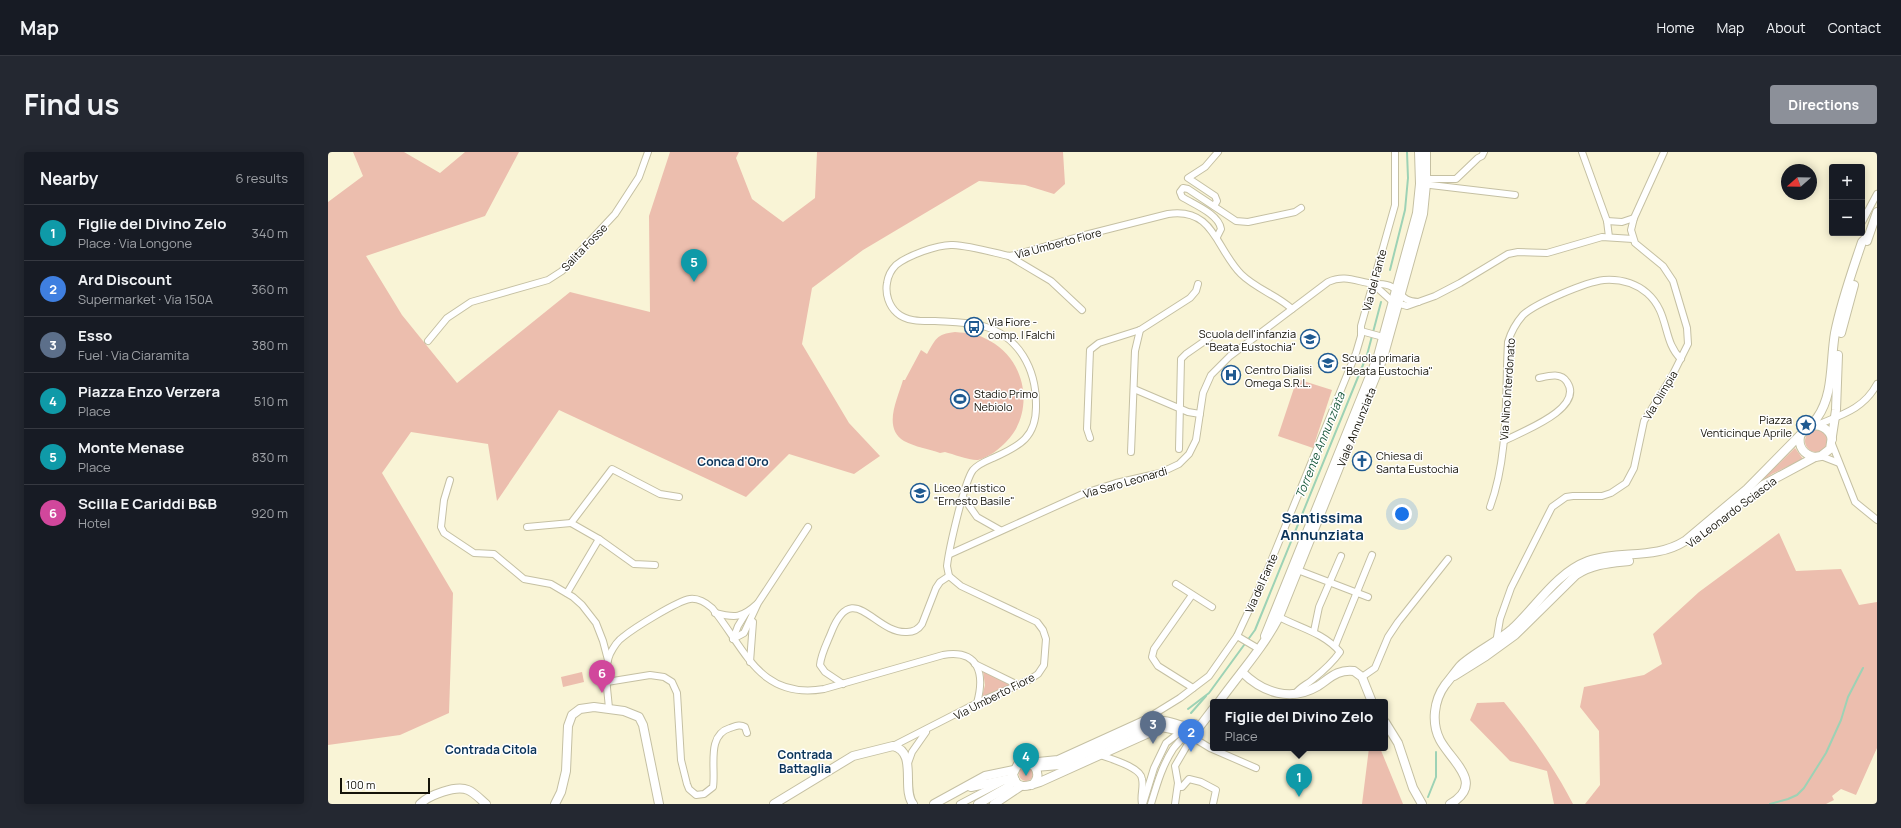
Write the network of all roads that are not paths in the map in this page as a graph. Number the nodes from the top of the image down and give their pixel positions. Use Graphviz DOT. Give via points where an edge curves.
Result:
graph roads {
  1 [pos="648,152"];
  2 [pos="1218,152"];
  3 [pos="1395,152"];
  4 [pos="1419,152"];
  5 [pos="1426,152"];
  6 [pos="1484,152"];
  7 [pos="1582,152"];
  8 [pos="1664,152"];
  9 [pos="1423,182"];
  10 [pos="1515,194"];
  11 [pos="1877,194"];
  12 [pos="1214,206"];
  13 [pos="1301,208"];
  14 [pos="1877,212"];
  15 [pos="1865,216"];
  16 [pos="1634,218"];
  17 [pos="1607,222"];
  18 [pos="1866,231"];
  19 [pos="1217,236"];
  20 [pos="1609,237"];
  21 [pos="1633,239"];
  22 [pos="1009,256"];
  23 [pos="1198,284"];
  24 [pos="1373,284"];
  25 [pos="1398,293"];
  26 [pos="1847,296"];
  27 [pos="1418,302"];
  28 [pos="1396,303"];
  29 [pos="1292,309"];
  30 [pos="1082,310"];
  31 [pos="1140,330"];
  32 [pos="1363,332"];
  33 [pos="1381,337"];
  34 [pos="1210,338"];
  35 [pos="428,341"];
  36 [pos="1381,357"];
  37 [pos="1681,359"];
  38 [pos="1539,378"];
  39 [pos="1877,384"];
  40 [pos="1134,389"];
  41 [pos="1179,409"];
  42 [pos="1836,410"];
  43 [pos="1847,413"];
  44 [pos="1200,414"];
  45 [pos="1834,423"];
  46 [pos="1817,425"];
  47 [pos="1808,427"];
  48 [pos="1800,436"];
  49 [pos="1090,438"];
  50 [pos="1504,441"];
  51 [pos="1832,441"];
  52 [pos="1179,449"];
  53 [pos="1130,452"];
  54 [pos="1818,457"];
  55 [pos="1839,463"];
  56 [pos="605,465"];
  57 [pos="612,469"];
  58 [pos="450,480"];
  59 [pos="1761,482"];
  60 [pos="679,497"];
  61 [pos="963,497"];
  62 [pos="1490,507"];
  63 [pos="1877,520"];
  64 [pos="571,523"];
  65 [pos="527,527"];
  66 [pos="808,527"];
  67 [pos="1000,530"];
  68 [pos="598,539"];
  69 [pos="950,554"];
  70 [pos="1372,555"];
  71 [pos="1341,556"];
  72 [pos="1448,559"];
  73 [pos="655,565"];
  74 [pos="1296,569"];
  75 [pos="949,576"];
  76 [pos="1329,582"];
  77 [pos="1176,584"];
  78 [pos="568,592"];
  79 [pos="1357,594"];
  80 [pos="1192,595"];
  81 [pos="1368,597"];
  82 [pos="758,603"];
  83 [pos="1212,607"];
  84 [pos="716,613"];
  85 [pos="746,613"];
  86 [pos="753,616"];
  87 [pos="1279,617"];
  88 [pos="1314,631"];
  89 [pos="1239,637"];
  90 [pos="733,639"];
  91 [pos="1496,645"];
  92 [pos="1258,646"];
  93 [pos="1335,646"];
  94 [pos="608,660"];
  95 [pos="750,662"];
  96 [pos="975,664"];
  97 [pos="1242,672"];
  98 [pos="1362,677"];
  99 [pos="607,682"];
  100 [pos="843,684"];
  101 [pos="1018,685"];
  102 [pos="1193,688"];
  103 [pos="1295,694"];
  104 [pos="1220,699"];
  105 [pos="1371,699"];
  106 [pos="977,703"];
  107 [pos="609,709"];
  108 [pos="1162,709"];
  109 [pos="1210,714"];
  110 [pos="1149,725"];
  111 [pos="1162,727"];
  112 [pos="1388,727"];
  113 [pos="928,729"];
  114 [pos="1189,732"];
  115 [pos="747,733"];
  116 [pos="1168,740"];
  117 [pos="893,746"];
  118 [pos="1210,748"];
  119 [pos="1217,751"];
  120 [pos="1100,755"];
  121 [pos="1028,762"];
  122 [pos="907,767"];
  123 [pos="1036,767"];
  124 [pos="1256,768"];
  125 [pos="1012,776"];
  126 [pos="990,782"];
  127 [pos="1032,785"];
  128 [pos="1021,786"];
  129 [pos="1178,787"];
  130 [pos="966,788"];
  131 [pos="985,791"];
  132 [pos="420,804"];
  133 [pos="486,804"];
  134 [pos="555,804"];
  135 [pos="659,804"];
  136 [pos="774,804"];
  137 [pos="913,804"];
  138 [pos="934,804"];
  139 [pos="960,804"];
  140 [pos="978,804"];
  141 [pos="994,804"];
  142 [pos="1142,804"];
  143 [pos="1151,804"];
  144 [pos="1175,804"];
  145 [pos="1213,804"];
  146 [pos="1422,804"];
  147 [pos="1450,804"];
  1 -- 35 [label="street, Salita Fosse" via="639,177 616,214 562,271 548,280 471,302 447,318"];
  2 -- 12 [label="street" via="1205,167 1188,178 1215,196 1217,201"];
  3 -- 24 [label="street, Via del Fante" via="1394,205"];
  4 -- 9 [label="street, Viale Annunziata"];
  5 -- 9 [label="street, Viale Annunziata"];
  6 -- 9 [label="street" via="1456,179"];
  7 -- 17 [label="street"];
  8 -- 16 [label="street"];
  9 -- 10 [label="street"];
  9 -- 25 [label="street, Viale Annunziata" via="1423,214"];
  11 -- 15 [label="street"];
  12 -- 13 [label="street" via="1228,217 1241,222 1295,212"];
  12 -- 19 [label="street" via="1188,189 1181,190 1182,197 1202,208 1219,223 1221,229"];
  14 -- 18 [label="street"];
  16 -- 17 [label="street" via="1622,222"];
  16 -- 21 [label="street" via="1631,230"];
  17 -- 20 [label="street"];
  18 -- 26 [label="street" via="1867,244"];
  19 -- 22 [label="street, Via Umberto Fiore" via="1197,218 1173,214"];
  19 -- 29 [label="street, Via Umberto Fiore" via="1241,274"];
  20 -- 21 [label="street"];
  20 -- 27 [label="street" via="1548,253 1508,254 1460,283"];
  21 -- 37 [label="street, Via Olimpia" via="1663,266 1673,282 1688,337 1688,344"];
  22 -- 30 [label="street" via="1051,281"];
  22 -- 61 [label="street, Via Umberto Fiore" via="959,246 943,246 900,262 892,270 887,281 888,299 898,314 911,320 974,324 992,329 1016,346 1031,370 1036,405 1032,431 1019,445 976,466 970,475"];
  23 -- 31 [label="street" via="1190,298"];
  24 -- 25 [label="street, Via Saro Leonardi" via="1381,283 1392,287"];
  24 -- 28 [label="street"];
  24 -- 29 [label="street, Via Saro Leonardi" via="1346,278 1333,280"];
  24 -- 32 [label="street, Via del Fante"];
  25 -- 27 [label="street, Via Saro Leonardi" via="1410,302"];
  25 -- 28 [label="street, Viale Annunziata"];
  26 -- 42 [label="street" via="1839,345"];
  26 -- 47 [label="street" via="1835,333 1828,393 1823,408"];
  27 -- 28 [label="street" via="1407,306"];
  28 -- 33 [label="street, Viale Annunziata"];
  28 -- 36 [label="street, Viale Annunziata"];
  29 -- 44 [label="street, Via Saro Leonardi" via="1216,369 1205,387"];
  31 -- 40 [label="street" via="1135,351"];
  31 -- 49 [label="street" via="1099,343 1090,350 1087,429"];
  32 -- 33 [label="street"];
  32 -- 89 [label="street, Via del Fante" via="1266,576"];
  33 -- 36 [label="street, Viale Annunziata"];
  34 -- 41 [label="street" via="1181,360"];
  36 -- 74 [label="street, Viale Annunziata" via="1337,473"];
  37 -- 50 [label="street, Via Nino Interdonato" via="1672,348 1660,309 1655,301 1637,286 1603,280 1541,303 1524,315 1511,333"];
  37 -- 91 [label="street, Via Olimpia" via="1644,421 1634,468 1626,483 1602,496 1566,497 1552,507 1511,588 1500,619"];
  38 -- 50 [label="street" via="1557,376 1565,379 1569,387 1565,405 1560,412"];
  39 -- 43 [label="street" via="1866,400"];
  40 -- 41 [label="street"];
  40 -- 53 [label="street"];
  41 -- 44 [label="street"];
  41 -- 52 [label="street"];
  42 -- 43 [label="street"];
  42 -- 45 [label="street"];
  43 -- 45 [label="street"];
  44 -- 67 [label="street, Via Saro Leonardi" via="1193,448 1174,468 1085,493"];
  45 -- 46 [label="street"];
  45 -- 51 [label="street"];
  46 -- 47 [label="street"];
  46 -- 51 [label="street" via="1826,428"];
  47 -- 48 [label="street"];
  48 -- 54 [label="street" via="1800,445 1804,452"];
  48 -- 59 [label="street, Via Leonardo Sciascia"];
  50 -- 62 [label="street, Via Nino Interdonato" via="1500,471"];
  51 -- 54 [label="street" via="1827,453"];
  51 -- 55 [label="street"];
  54 -- 55 [label="street"];
  54 -- 59 [label="street, Via Leonardo Sciascia"];
  55 -- 63 [label="street" via="1855,502"];
  56 -- 57 [label="street"];
  57 -- 60 [label="street" via="660,494"];
  57 -- 64 [label="street"];
  58 -- 78 [label="street" via="444,500 444,533 474,553 494,554 524,579 551,584"];
  59 -- 91 [label="street, Via Leonardo Sciascia" via="1675,547 1653,553 1606,557 1588,561 1572,569 1533,613"];
  61 -- 67 [label="street" via="977,517"];
  61 -- 69 [label="street, Via Umberto Fiore"];
  64 -- 65 [label="street"];
  64 -- 68 [label="street"];
  66 -- 82 [label="street"];
  67 -- 69 [label="street, Via Saro Leonardi"];
  68 -- 73 [label="street" via="634,564"];
  68 -- 78 [label="street"];
  69 -- 75 [label="street, Via Umberto Fiore" via="947,566"];
  70 -- 79 [label="street"];
  71 -- 76 [label="street"];
  72 -- 98 [label="street" via="1398,622 1388,637 1375,668"];
  74 -- 76 [label="street"];
  74 -- 87 [label="street, Viale Annunziata"];
  74 -- 92 [label="street, Viale Annunziata"];
  75 -- 100 [label="street" via="936,588 920,628 912,632 891,629 866,611 857,608 847,610 839,616 820,665 824,672"];
  75 -- 101 [label="street, Via Umberto Fiore" via="961,586 1033,619 1041,626 1046,640 1044,665 1034,678"];
  76 -- 79 [label="street"];
  76 -- 88 [label="street"];
  77 -- 80 [label="street"];
  78 -- 94 [label="street" via="596,623 604,641"];
  79 -- 81 [label="street"];
  79 -- 93 [label="street"];
  80 -- 83 [label="street"];
  80 -- 102 [label="street" via="1154,648 1152,657 1158,666"];
  82 -- 85 [label="street"];
  82 -- 86 [label="street"];
  84 -- 85 [label="street" via="734,617"];
  84 -- 90 [label="street"];
  84 -- 94 [label="street" via="708,604 699,600 690,599 680,603 623,637"];
  85 -- 90 [label="street"];
  86 -- 90 [label="street" via="744,633"];
  86 -- 95 [label="street"];
  87 -- 88 [label="street"];
  87 -- 92 [label="street, Viale Annunziata"];
  88 -- 93 [label="street"];
  89 -- 92 [label="street"];
  89 -- 102 [label="street, Via del Fante" via="1209,676"];
  90 -- 95 [label="street"];
  91 -- 147 [label="street, Via Leonardo Sciascia" via="1460,666 1439,696 1435,715 1436,728 1440,740 1460,767 1466,782 1462,796"];
  92 -- 97 [label="street, Viale Annunziata"];
  93 -- 103 [label="street" via="1340,652 1335,659"];
  94 -- 99 [label="street"];
  95 -- 100 [label="street" via="765,677 792,690 818,690"];
  96 -- 100 [label="street" via="965,657 949,654"];
  96 -- 101 [label="street"];
  96 -- 106 [label="street" via="982,681"];
  97 -- 103 [label="street" via="1266,690"];
  97 -- 104 [label="street, Viale Annunziata"];
  98 -- 103 [label="street" via="1354,670 1341,672 1315,688"];
  98 -- 105 [label="street"];
  99 -- 107 [label="street"];
  99 -- 115 [label="street" via="650,675 664,677 672,682 677,693 681,760 687,784 696,795 704,794 713,787 715,743 721,733 739,725 745,727"];
  101 -- 106 [label="street, Via Umberto Fiore"];
  102 -- 108 [label="street, Via del Fante"];
  106 -- 113 [label="street, Via Umberto Fiore"];
  107 -- 134 [label="street" via="584,708 571,717 568,726 566,771"];
  107 -- 135 [label="street" via="632,713 641,719"];
  108 -- 110 [label="street"];
  108 -- 121 [label="street, Via del Fante" via="1150,717 1058,759"];
  109 -- 114 [label="street"];
  110 -- 114 [label="street" via="1165,720"];
  110 -- 123 [label="street" via="1060,764"];
  111 -- 114 [label="street"];
  111 -- 116 [label="street" via="1167,732"];
  111 -- 120 [label="street"];
  112 -- 146 [label="street" via="1398,743 1415,794"];
  113 -- 117 [label="street, Via Umberto Fiore"];
  113 -- 122 [label="street, Via Umberto Fiore" via="912,752"];
  114 -- 116 [label="street"];
  114 -- 118 [label="street"];
  114 -- 129 [label="street" via="1175,766"];
  114 -- 143 [label="street" via="1161,770"];
  116 -- 142 [label="street" via="1154,768"];
  117 -- 122 [label="street" via="904,753"];
  117 -- 136 [label="street" via="853,756"];
  119 -- 124 [label="street"];
  120 -- 127 [label="street"];
  120 -- 142 [label="street" via="1139,772 1142,779"];
  121 -- 123 [label="street"];
  121 -- 125 [label="street" via="1021,763"];
  122 -- 137 [label="street" via="909,796"];
  123 -- 127 [label="street" via="1037,779"];
  125 -- 126 [label="street"];
  125 -- 128 [label="street"];
  125 -- 130 [label="street" via="985,776"];
  125 -- 131 [label="street"];
  125 -- 140 [label="street" via="1006,788"];
  126 -- 130 [label="street"];
  126 -- 131 [label="street"];
  127 -- 128 [label="street"];
  128 -- 141 [label="street"];
  129 -- 144 [label="street"];
  129 -- 145 [label="street" via="1182,787 1188,779 1200,782 1216,790"];
  130 -- 138 [label="street"];
  131 -- 139 [label="street"];
  132 -- 133 [label="street" via="432,796 463,789 473,793"];
}
